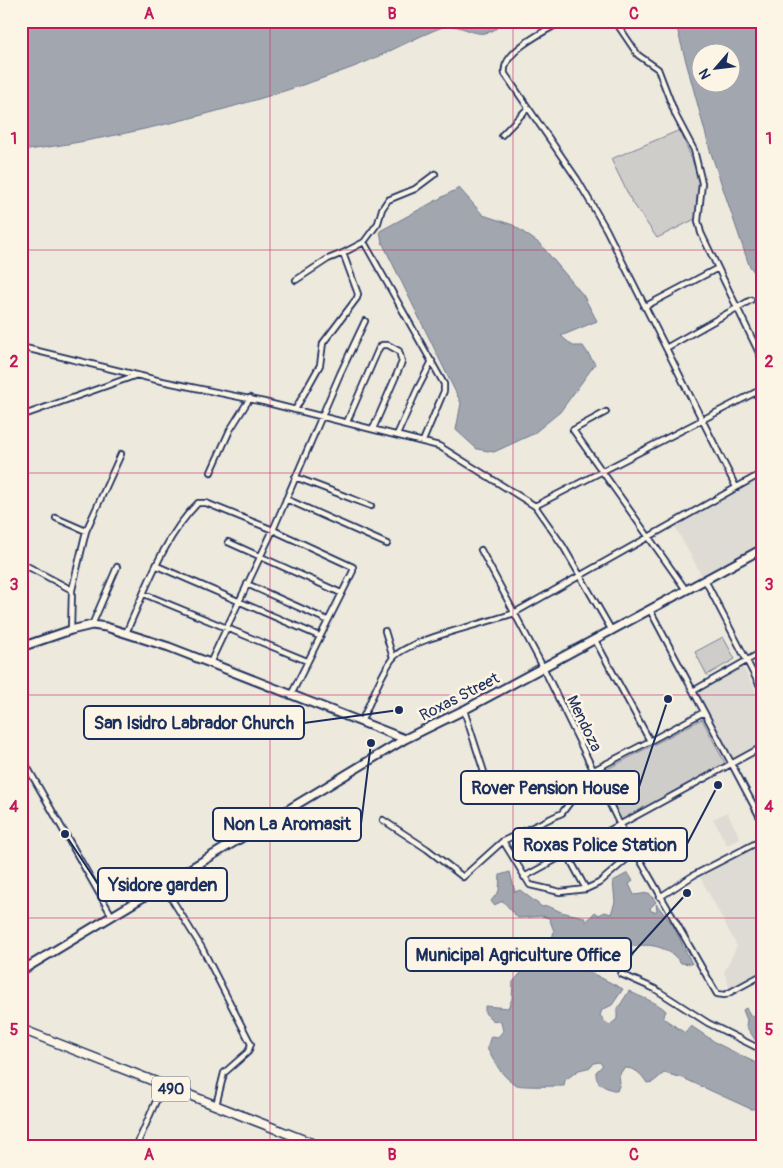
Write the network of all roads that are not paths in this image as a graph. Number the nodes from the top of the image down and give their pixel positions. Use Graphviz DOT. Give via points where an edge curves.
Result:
graph roads {
  1 [pos="563,21"];
  2 [pos="615,21"];
  3 [pos="528,108"];
  4 [pos="502,135"];
  5 [pos="435,174"];
  6 [pos="364,242"];
  7 [pos="343,253"];
  8 [pos="718,268"];
  9 [pos="296,280"];
  10 [pos="751,300"];
  11 [pos="644,307"];
  12 [pos="737,308"];
  13 [pos="366,322"];
  14 [pos="21,347"];
  15 [pos="666,348"];
  16 [pos="762,359"];
  17 [pos="432,361"];
  18 [pos="137,375"];
  19 [pos="762,389"];
  20 [pos="250,398"];
  21 [pos="296,410"];
  22 [pos="606,412"];
  23 [pos="21,416"];
  24 [pos="323,416"];
  25 [pos="701,419"];
  26 [pos="347,422"];
  27 [pos="373,429"];
  28 [pos="397,435"];
  29 [pos="423,441"];
  30 [pos="121,454"];
  31 [pos="211,472"];
  32 [pos="602,472"];
  33 [pos="762,474"];
  34 [pos="295,477"];
  35 [pos="736,487"];
  36 [pos="286,499"];
  37 [pos="371,506"];
  38 [pos="534,506"];
  39 [pos="56,518"];
  40 [pos="273,530"];
  41 [pos="86,531"];
  42 [pos="648,536"];
  43 [pos="228,542"];
  44 [pos="387,544"];
  45 [pos="762,549"];
  46 [pos="481,550"];
  47 [pos="260,557"];
  48 [pos="25,565"];
  49 [pos="156,566"];
  50 [pos="117,567"];
  51 [pos="582,576"];
  52 [pos="705,580"];
  53 [pos="247,584"];
  54 [pos="72,590"];
  55 [pos="686,590"];
  56 [pos="341,593"];
  57 [pos="144,594"];
  58 [pos="239,601"];
  59 [pos="650,610"];
  60 [pos="514,613"];
  61 [pos="327,620"];
  62 [pos="92,626"];
  63 [pos="228,627"];
  64 [pos="71,630"];
  65 [pos="385,631"];
  66 [pos="612,631"];
  67 [pos="126,632"];
  68 [pos="319,636"];
  69 [pos="595,640"];
  70 [pos="21,647"];
  71 [pos="762,652"];
  72 [pos="393,658"];
  73 [pos="307,661"];
  74 [pos="746,661"];
  75 [pos="210,663"];
  76 [pos="543,667"];
  77 [pos="762,690"];
  78 [pos="693,691"];
  79 [pos="290,695"];
  80 [pos="464,710"];
  81 [pos="704,712"];
  82 [pos="361,722"];
  83 [pos="405,739"];
  84 [pos="650,742"];
  85 [pos="762,747"];
  86 [pos="21,756"];
  87 [pos="732,762"];
  88 [pos="594,770"];
  89 [pos="492,797"];
  90 [pos="384,820"];
  91 [pos="762,821"];
  92 [pos="620,825"];
  93 [pos="762,840"];
  94 [pos="503,841"];
  95 [pos="634,852"];
  96 [pos="567,854"];
  97 [pos="524,878"];
  98 [pos="163,885"];
  99 [pos="586,889"];
  100 [pos="660,897"];
  101 [pos="112,916"];
  102 [pos="21,971"];
  103 [pos="621,974"];
  104 [pos="762,975"];
  105 [pos="21,1029"];
  106 [pos="762,1050"];
  107 [pos="163,1085"];
  108 [pos="216,1106"];
  109 [pos="136,1147"];
  110 [pos="322,1147"];
  1 -- 3 [label="street" via="520,48 505,63 505,74"];
  2 -- 8 [label="street" via="638,55 658,69 676,116 694,150 702,183 698,221"];
  3 -- 4 [label="street"];
  3 -- 11 [label="street" via="577,179 606,229"];
  5 -- 6 [label="street" via="415,189 388,200 372,234"];
  6 -- 7 [label="street"];
  6 -- 17 [label="street"];
  7 -- 9 [label="street"];
  7 -- 21 [label="street" via="358,296 323,344 320,365"];
  8 -- 11 [label="street"];
  8 -- 12 [label="street"];
  10 -- 12 [label="street"];
  11 -- 15 [label="street"];
  12 -- 15 [label="street"];
  12 -- 16 [label="street"];
  13 -- 24 [label="street" via="355,339"];
  14 -- 18 [label="street"];
  15 -- 25 [label="street"];
  17 -- 28 [label="street"];
  17 -- 29 [label="street" via="444,390"];
  18 -- 20 [label="street"];
  18 -- 23 [label="street"];
  19 -- 25 [label="street"];
  20 -- 21 [label="street"];
  20 -- 31 [label="street" via="230,430"];
  21 -- 24 [label="street"];
  22 -- 32 [label="street" via="573,430"];
  24 -- 26 [label="street"];
  24 -- 34 [label="street"];
  25 -- 32 [label="street"];
  25 -- 35 [label="street"];
  26 -- 27 [label="street"];
  26 -- 27 [label="street" via="379,348 388,345 399,351 402,362"];
  27 -- 28 [label="street"];
  28 -- 29 [label="street"];
  29 -- 38 [label="street" via="456,455"];
  30 -- 41 [label="street"];
  32 -- 38 [label="street"];
  32 -- 42 [label="street"];
  33 -- 35 [label="street"];
  34 -- 36 [label="street"];
  34 -- 37 [label="street"];
  35 -- 42 [label="street"];
  36 -- 40 [label="street"];
  36 -- 44 [label="street"];
  38 -- 51 [label="street"];
  39 -- 41 [label="street"];
  40 -- 47 [label="street"];
  40 -- 49 [label="street" via="206,503 198,503 183,520"];
  40 -- 56 [label="street" via="352,566 353,571"];
  41 -- 54 [label="street"];
  42 -- 51 [label="street"];
  42 -- 55 [label="street"];
  43 -- 47 [label="street"];
  45 -- 52 [label="main road, Roxas Street"];
  46 -- 60 [label="street, Mendoza"];
  47 -- 53 [label="street"];
  47 -- 56 [label="street"];
  48 -- 54 [label="street"];
  49 -- 57 [label="street"];
  49 -- 58 [label="street"];
  50 -- 62 [label="street"];
  51 -- 60 [label="street"];
  51 -- 66 [label="street"];
  52 -- 55 [label="main road, Roxas Street"];
  52 -- 74 [label="street"];
  53 -- 58 [label="street"];
  53 -- 61 [label="street"];
  54 -- 64 [label="street"];
  55 -- 59 [label="main road, Roxas Street"];
  56 -- 61 [label="street"];
  57 -- 63 [label="street"];
  57 -- 67 [label="street"];
  58 -- 63 [label="street"];
  58 -- 68 [label="street"];
  59 -- 66 [label="main road, Roxas Street"];
  59 -- 78 [label="street"];
  60 -- 72 [label="street" via="421,641"];
  60 -- 76 [label="street, Mendoza"];
  61 -- 68 [label="street"];
  62 -- 64 [label="main road"];
  62 -- 67 [label="main road"];
  63 -- 73 [label="street"];
  63 -- 75 [label="street"];
  64 -- 70 [label="main road"];
  65 -- 72 [label="street"];
  66 -- 69 [label="main road, Roxas Street"];
  67 -- 75 [label="main road"];
  68 -- 73 [label="street"];
  69 -- 76 [label="main road, Roxas Street"];
  69 -- 84 [label="street"];
  71 -- 74 [label="street"];
  72 -- 82 [label="street"];
  73 -- 79 [label="street"];
  74 -- 77 [label="street"];
  74 -- 78 [label="street"];
  75 -- 79 [label="main road"];
  76 -- 80 [label="main road, Roxas Street"];
  76 -- 88 [label="street, Mendoza"];
  78 -- 81 [label="street"];
  79 -- 82 [label="main road"];
  80 -- 83 [label="main road, Roxas Street"];
  80 -- 89 [label="street"];
  81 -- 84 [label="street"];
  81 -- 87 [label="street"];
  82 -- 83 [label="main road"];
  83 -- 98 [label="main road, Roxas Street"];
  84 -- 88 [label="street"];
  85 -- 87 [label="street"];
  86 -- 101 [label="street"];
  87 -- 91 [label="street"];
  87 -- 92 [label="street"];
  88 -- 92 [label="street, Mendoza"];
  88 -- 94 [label="street" via="562,814"];
  90 -- 94 [label="street" via="463,877"];
  92 -- 95 [label="street, Mendoza"];
  92 -- 96 [label="street"];
  93 -- 100 [label="street" via="694,875"];
  94 -- 97 [label="street"];
  95 -- 99 [label="street"];
  95 -- 100 [label="street, Mendoza"];
  96 -- 97 [label="street"];
  96 -- 99 [label="street"];
  97 -- 99 [label="street" via="530,885 546,890"];
  98 -- 101 [label="main road, Roxas Street"];
  98 -- 108 [label="street" via="202,948 251,1044 248,1052 224,1073"];
  100 -- 104 [label="street, Mendoza" via="717,994 725,996"];
  101 -- 102 [label="main road, Roxas Street"];
  103 -- 106 [label="street" via="655,989 708,1023"];
  105 -- 107 [label="main road, 490"];
  107 -- 108 [label="main road, 490"];
  107 -- 109 [label="street"];
  108 -- 110 [label="main road, 490"];
}
